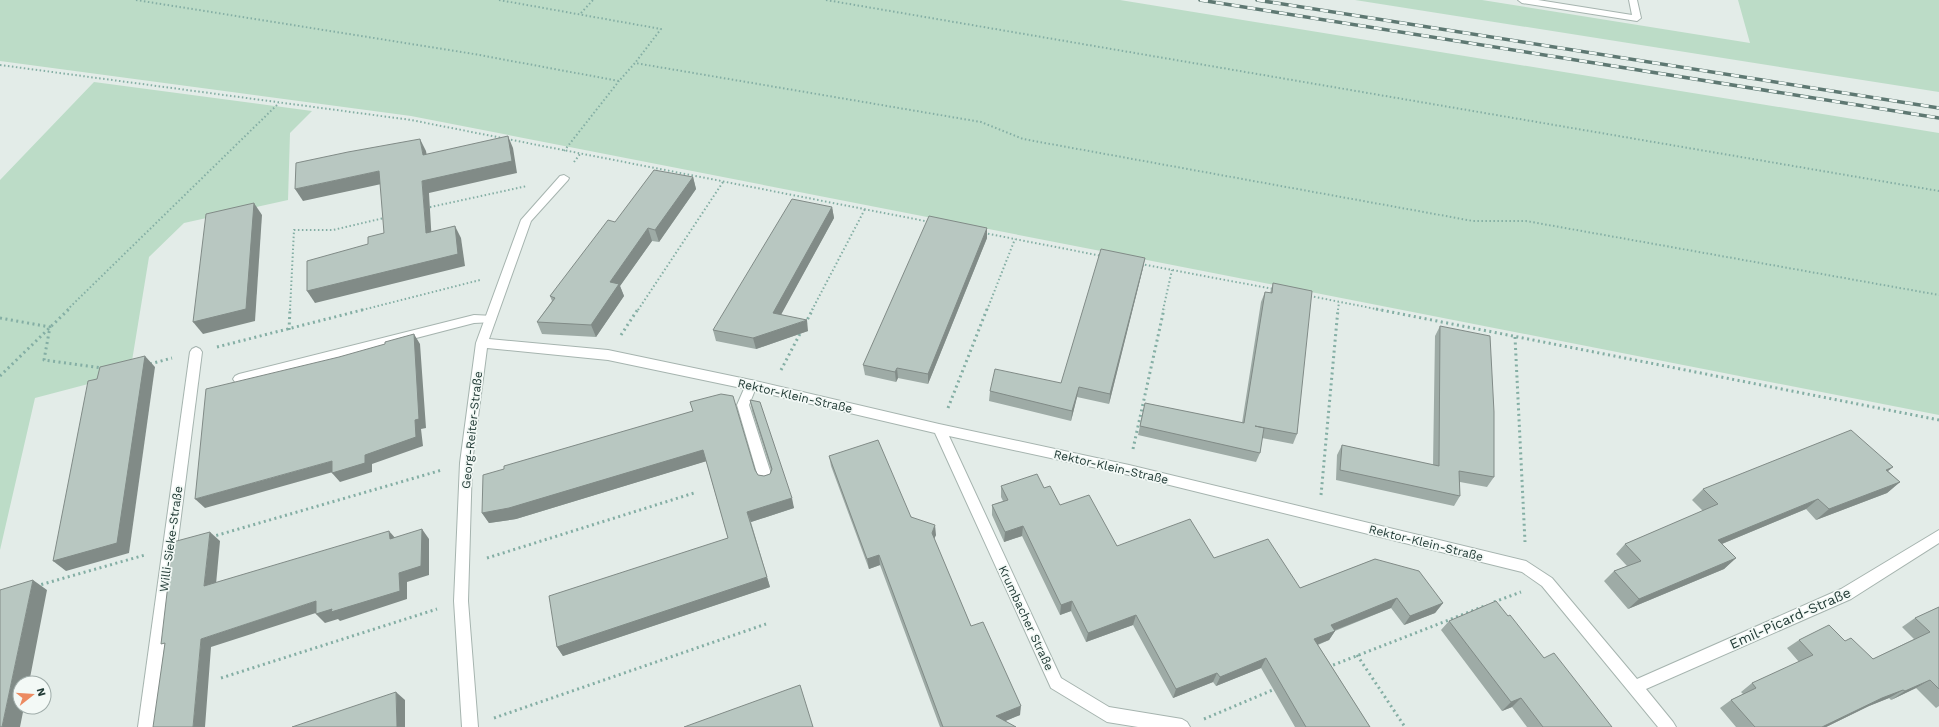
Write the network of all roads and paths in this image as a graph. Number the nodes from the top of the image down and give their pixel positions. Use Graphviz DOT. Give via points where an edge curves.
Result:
graph roads {
  1 [pos="136,0"];
  2 [pos="499,0"];
  3 [pos="593,0"];
  4 [pos="826,0"];
  5 [pos="1522,0"];
  6 [pos="1633,0"];
  7 [pos="581,13"];
  8 [pos="635,62"];
  9 [pos="0,65"];
  10 [pos="619,81"];
  11 [pos="280,102"];
  12 [pos="564,151"];
  13 [pos="564,178"];
  14 [pos="723,182"];
  15 [pos="1939,191"];
  16 [pos="425,209"];
  17 [pos="865,209"];
  18 [pos="387,217"];
  19 [pos="933,223"];
  20 [pos="978,232"];
  21 [pos="1015,239"];
  22 [pos="1109,258"];
  23 [pos="1141,264"];
  24 [pos="1172,270"];
  25 [pos="506,273"];
  26 [pos="1278,290"];
  27 [pos="1939,295"];
  28 [pos="1308,296"];
  29 [pos="1339,302"];
  30 [pos="0,318"];
  31 [pos="490,319"];
  32 [pos="50,327"];
  33 [pos="289,330"];
  34 [pos="1514,337"];
  35 [pos="482,344"];
  36 [pos="196,352"];
  37 [pos="608,355"];
  38 [pos="143,365"];
  39 [pos="105,369"];
  40 [pos="0,376"];
  41 [pos="239,379"];
  42 [pos="751,385"];
  43 [pos="771,390"];
  44 [pos="1939,420"];
  45 [pos="939,429"];
  46 [pos="466,463"];
  47 [pos="1129,470"];
  48 [pos="766,480"];
  49 [pos="694,493"];
  50 [pos="1320,517"];
  51 [pos="1939,536"];
  52 [pos="207,538"];
  53 [pos="169,549"];
  54 [pos="462,566"];
  55 [pos="1526,567"];
  56 [pos="1547,582"];
  57 [pos="31,587"];
  58 [pos="461,601"];
  59 [pos="766,624"];
  60 [pos="1357,655"];
  61 [pos="1322,670"];
  62 [pos="221,678"];
  63 [pos="1635,687"];
  64 [pos="1279,688"];
  65 [pos="1200,721"];
  66 [pos="146,727"];
  67 [pos="470,727"];
  68 [pos="1182,727"];
  69 [pos="1405,727"];
  70 [pos="1668,727"];
  1 -- 10 [label="path" via="474,54"];
  2 -- 7 [label="path"];
  3 -- 7 [label="path"];
  4 -- 15 [label="path"];
  5 -- 6 [label="street" via="1637,18"];
  7 -- 8 [label="path" via="660,29"];
  8 -- 10 [label="path"];
  8 -- 27 [label="path" via="981,122 1023,139 1473,221 1526,221"];
  9 -- 11 [label="path"];
  10 -- 12 [label="path"];
  11 -- 12 [label="path" via="411,120"];
  11 -- 32 [label="path"];
  12 -- 14 [label="path"];
  13 -- 16 [label="path"];
  13 -- 25 [label="street, Georg-Reiter-Straße" via="526,220"];
  14 -- 17 [label="path"];
  14 -- 37 [label="path"];
  17 -- 19 [label="path"];
  17 -- 43 [label="path"];
  18 -- 33 [label="path" via="333,230 294,230"];
  20 -- 21 [label="path"];
  21 -- 22 [label="path"];
  21 -- 45 [label="path"];
  23 -- 24 [label="path"];
  24 -- 26 [label="path"];
  24 -- 47 [label="path"];
  25 -- 31 [label="street, Georg-Reiter-Straße"];
  25 -- 33 [label="path"];
  28 -- 29 [label="path"];
  29 -- 34 [label="path"];
  29 -- 50 [label="path"];
  30 -- 32 [label="path"];
  31 -- 35 [label="street, Georg-Reiter-Straße"];
  31 -- 41 [label="street" via="474,319"];
  32 -- 39 [label="path" via="44,360"];
  32 -- 40 [label="path"];
  33 -- 36 [label="path"];
  34 -- 44 [label="path"];
  34 -- 55 [label="path"];
  35 -- 37 [label="street, Rektor-Klein-Straße"];
  35 -- 46 [label="street, Georg-Reiter-Straße"];
  36 -- 38 [label="path"];
  36 -- 53 [label="street, Willi-Sieke-Straße"];
  37 -- 42 [label="street, Rektor-Klein-Straße"];
  42 -- 43 [label="street, Rektor-Klein-Straße"];
  42 -- 48 [label="street" via="743,405"];
  43 -- 45 [label="street, Rektor-Klein-Straße"];
  45 -- 47 [label="street, Rektor-Klein-Straße"];
  45 -- 68 [label="street, Krumbacher Straße" via="1056,683 1107,714"];
  46 -- 52 [label="path"];
  46 -- 54 [label="street, Georg-Reiter-Straße"];
  47 -- 50 [label="street, Rektor-Klein-Straße"];
  49 -- 54 [label="path"];
  50 -- 55 [label="street, Rektor-Klein-Straße"];
  51 -- 63 [label="street, Emil-Picard-Straße" via="1846,594"];
  53 -- 57 [label="path"];
  53 -- 66 [label="street, Willi-Sieke-Straße"];
  54 -- 58 [label="street, Georg-Reiter-Straße"];
  55 -- 56 [label="street, Rektor-Klein-Straße"];
  56 -- 60 [label="path"];
  56 -- 63 [label="street, Rektor-Klein-Straße"];
  58 -- 62 [label="path"];
  58 -- 67 [label="street, Georg-Reiter-Straße"];
  59 -- 67 [label="path"];
  60 -- 61 [label="path"];
  60 -- 69 [label="path"];
  63 -- 70 [label="street, Rektor-Klein-Straße"];
  64 -- 65 [label="path"];
}
